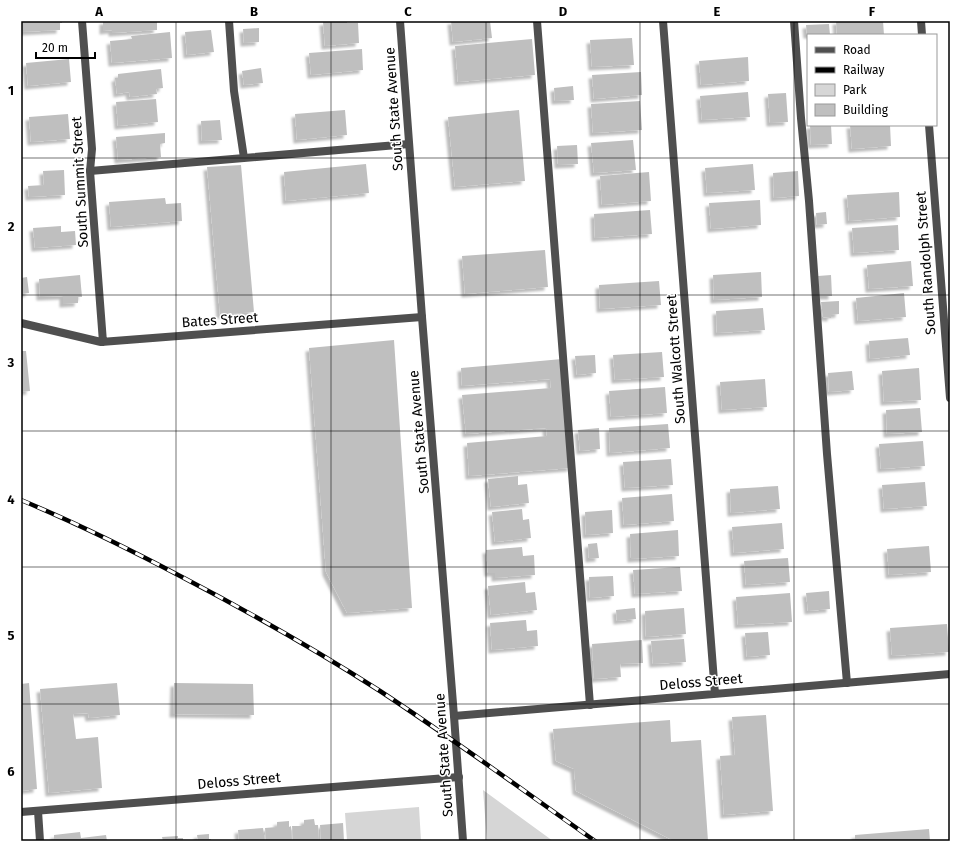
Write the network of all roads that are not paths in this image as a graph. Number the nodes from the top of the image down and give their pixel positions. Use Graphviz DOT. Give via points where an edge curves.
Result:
graph roads {
  1 [pos="82,21"];
  2 [pos="229,21"];
  3 [pos="400,21"];
  4 [pos="537,21"];
  5 [pos="663,21"];
  6 [pos="794,21"];
  7 [pos="920,21"];
  8 [pos="922,34"];
  9 [pos="929,126"];
  10 [pos="409,144"];
  11 [pos="244,158"];
  12 [pos="90,171"];
  13 [pos="422,317"];
  14 [pos="21,323"];
  15 [pos="103,342"];
  16 [pos="950,398"];
  17 [pos="950,674"];
  18 [pos="847,683"];
  19 [pos="715,694"];
  20 [pos="590,705"];
  21 [pos="454,716"];
  22 [pos="459,777"];
  23 [pos="38,811"];
  24 [pos="21,812"];
  25 [pos="40,841"];
  26 [pos="463,841"];
  1 -- 12 [label="street, South Summit Street" via="92,149"];
  2 -- 11 [label="street" via="234,91"];
  3 -- 10 [label="street, South State Avenue"];
  4 -- 20 [label="street"];
  5 -- 19 [label="street, South Walcott Street"];
  6 -- 18 [label="street"];
  7 -- 8 [label="street"];
  9 -- 16 [label="street, South Randolph Street"];
  10 -- 11 [label="street"];
  10 -- 13 [label="street, South State Avenue"];
  11 -- 12 [label="street"];
  12 -- 15 [label="street, South Summit Street"];
  13 -- 15 [label="street, Bates Street"];
  13 -- 21 [label="street, South State Avenue"];
  14 -- 15 [label="street, Bates Street"];
  17 -- 18 [label="street, Deloss Street"];
  18 -- 19 [label="street, Deloss Street"];
  19 -- 20 [label="street, Deloss Street"];
  20 -- 21 [label="street, Deloss Street"];
  21 -- 22 [label="street, South State Avenue"];
  22 -- 23 [label="street, Deloss Street"];
  22 -- 26 [label="street, South State Avenue"];
  23 -- 24 [label="street, Deloss Street"];
  23 -- 25 [label="street"];
}
